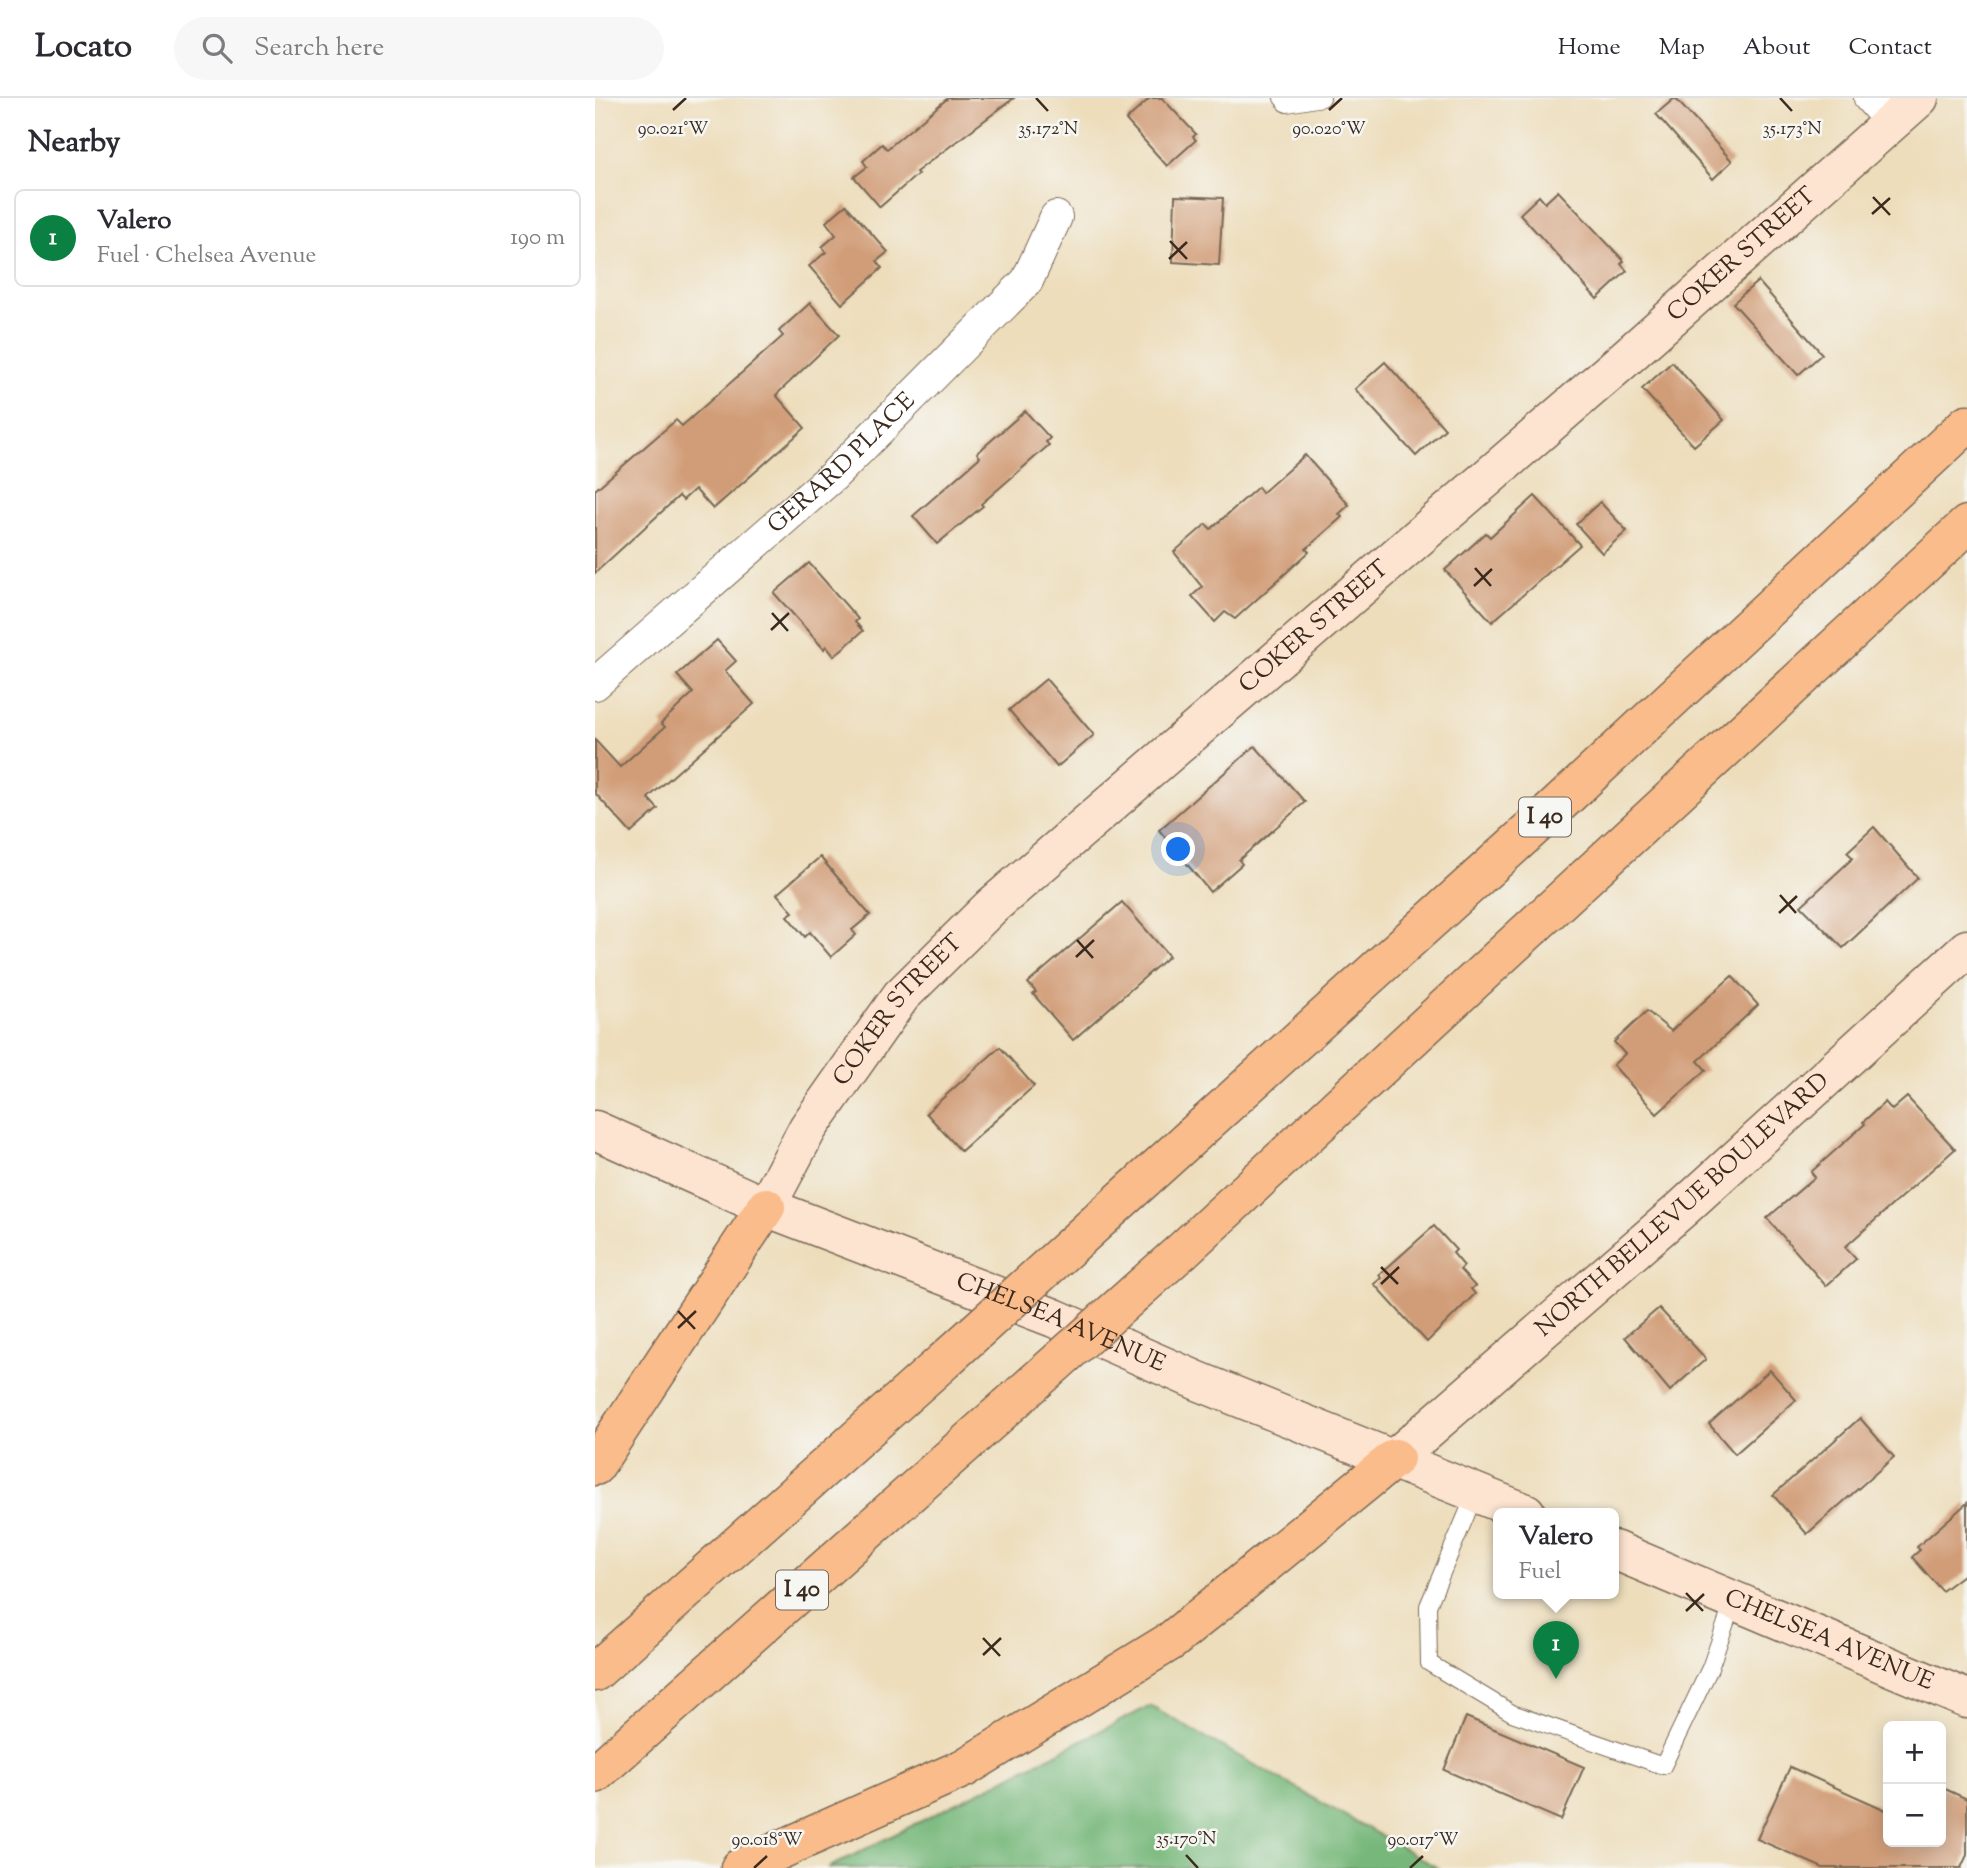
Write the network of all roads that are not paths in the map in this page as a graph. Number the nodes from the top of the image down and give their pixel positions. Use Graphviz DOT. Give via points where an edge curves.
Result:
graph roads {
  1 [pos="1282,98"];
  2 [pos="1322,98"];
  3 [pos="1893,106"];
  4 [pos="1056,217"];
  5 [pos="1967,424"];
  6 [pos="1967,525"];
  7 [pos="595,684"];
  8 [pos="1967,948"];
  9 [pos="595,1130"];
  10 [pos="766,1207"];
  11 [pos="1395,1458"];
  12 [pos="595,1466"];
  13 [pos="1476,1492"];
  14 [pos="1514,1508"];
  15 [pos="1619,1552"];
  16 [pos="1734,1600"];
  17 [pos="595,1672"];
  18 [pos="1961,1688"];
  19 [pos="595,1774"];
  20 [pos="740,1868"];
  1 -- 2 [label="lane" via="1287,104"];
  3 -- 10 [label="main road, COKER STREET" via="1620,363 991,907 901,996 808,1128"];
  4 -- 7 [label="street, GERARD PLACE" via="1027,281 833,476"];
  5 -- 17 [label="highway, I 40, bridge" via="1546,816"];
  6 -- 19 [label="highway, I 40, bridge" via="1183,1250"];
  8 -- 11 [label="main road, NORTH BELLEVUE BOULEVARD" via="1682,1209"];
  9 -- 10 [label="main road, CHELSEA AVENUE"];
  10 -- 11 [label="main road, CHELSEA AVENUE" via="1054,1318"];
  10 -- 12 [label="highway"];
  11 -- 13 [label="main road, CHELSEA AVENUE"];
  11 -- 20 [label="highway" via="1171,1641 964,1768"];
  13 -- 14 [label="main road, CHELSEA AVENUE"];
  13 -- 16 [label="lane" via="1428,1606 1429,1663 1512,1713 1663,1766 1710,1668"];
  15 -- 16 [label="main road, CHELSEA AVENUE"];
  16 -- 18 [label="main road, CHELSEA AVENUE"];
}
